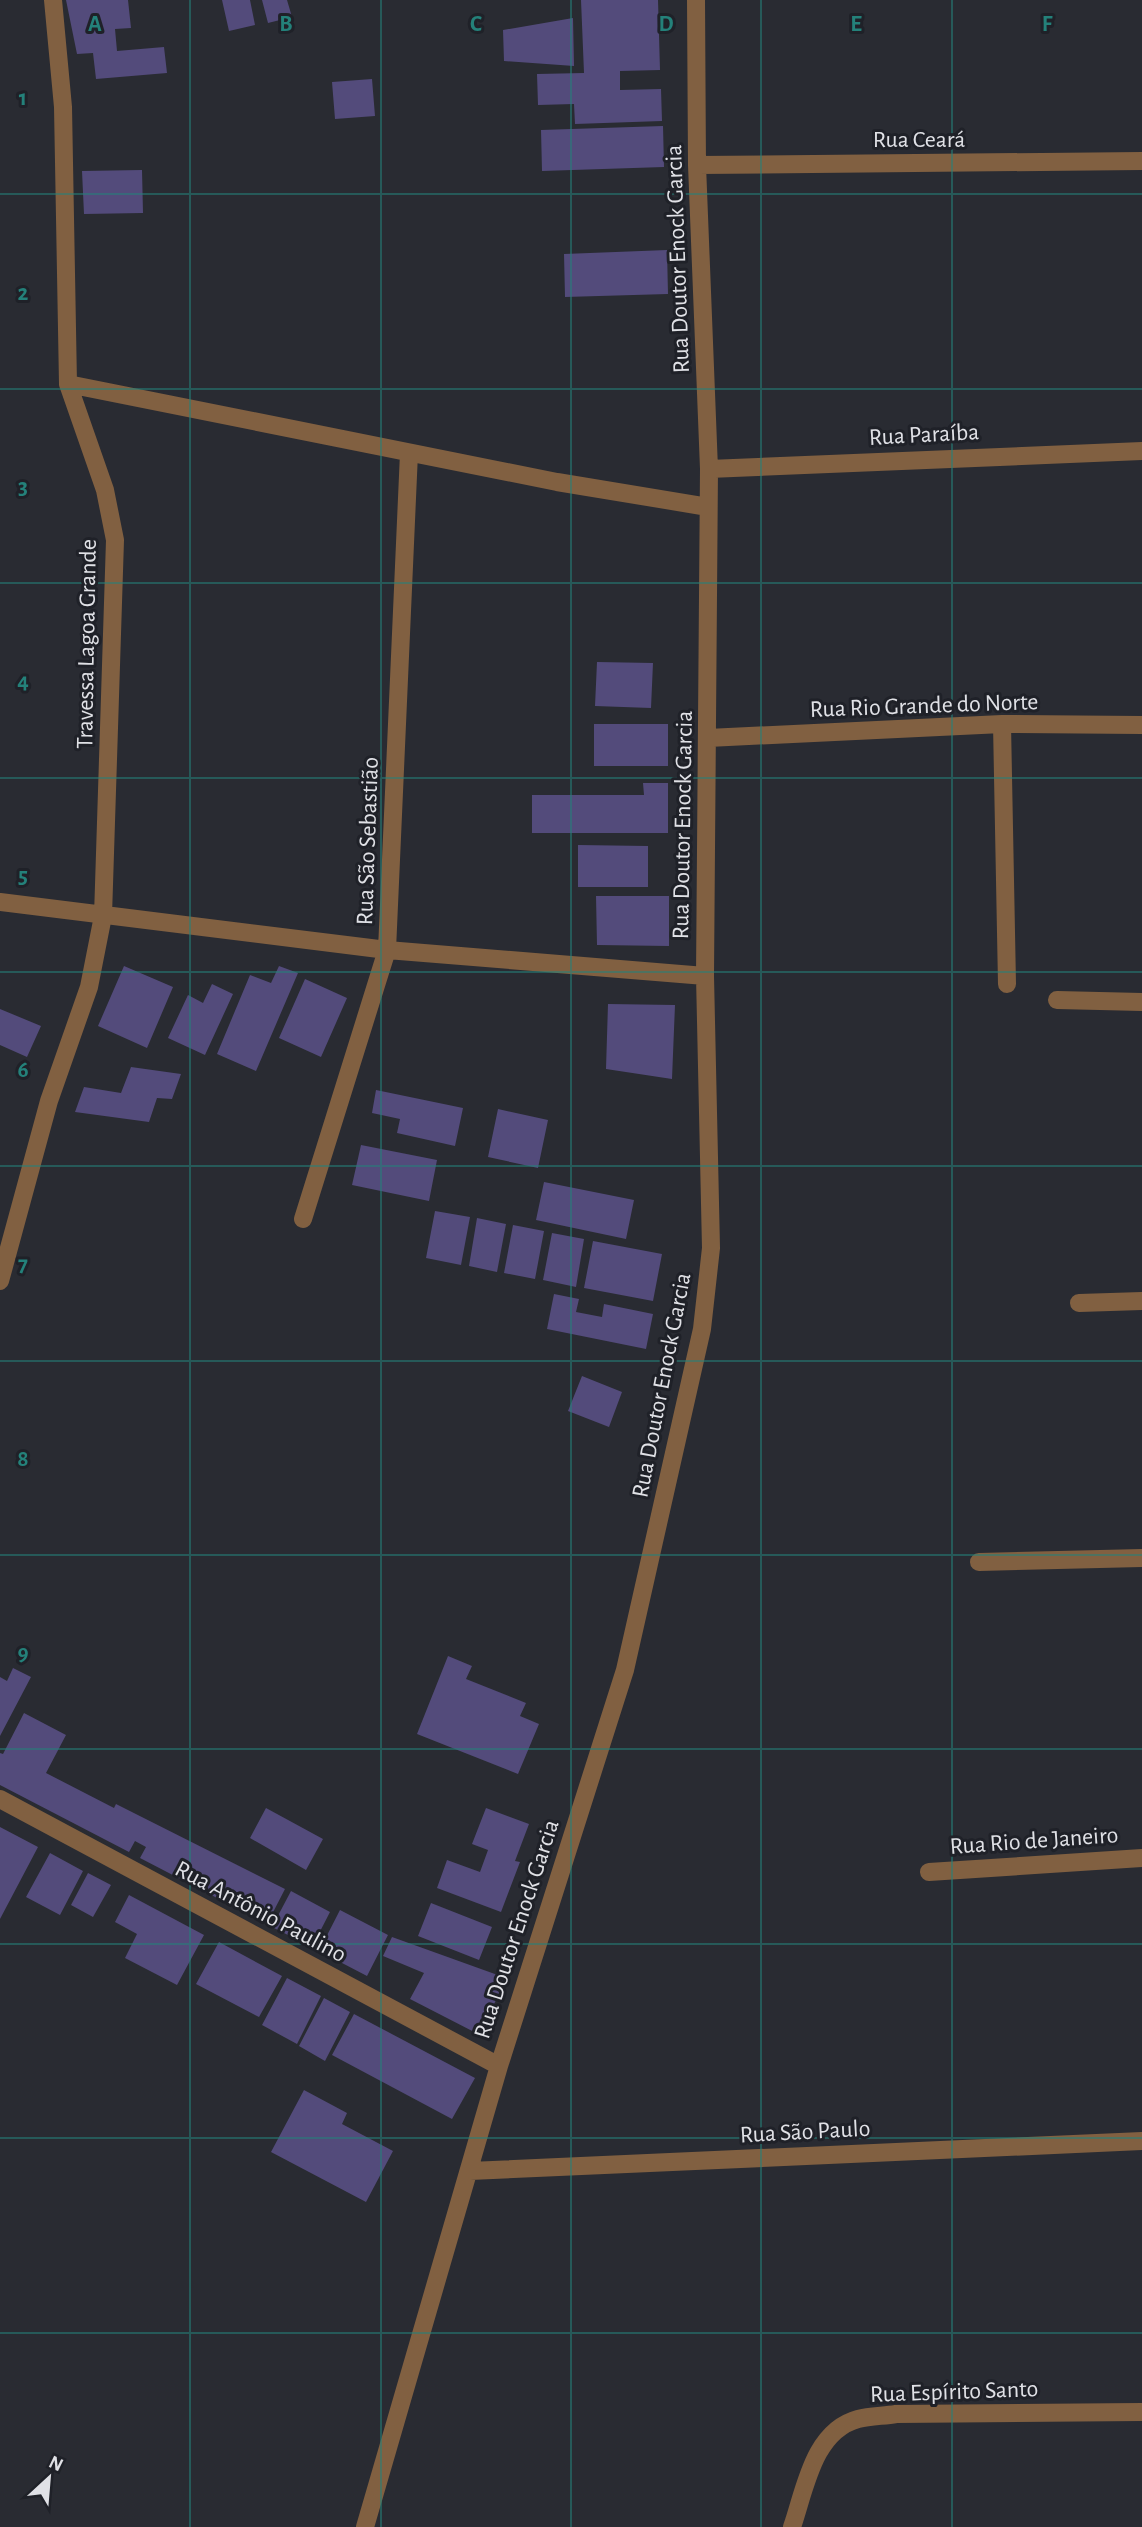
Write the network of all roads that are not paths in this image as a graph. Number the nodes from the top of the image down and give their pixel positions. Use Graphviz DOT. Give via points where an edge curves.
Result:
graph roads {
  1 [pos="53,0"];
  2 [pos="696,0"];
  3 [pos="1142,161"];
  4 [pos="697,165"];
  5 [pos="68,384"];
  6 [pos="1142,451"];
  7 [pos="409,453"];
  8 [pos="709,469"];
  9 [pos="708,507"];
  10 [pos="1002,724"];
  11 [pos="1142,725"];
  12 [pos="708,738"];
  13 [pos="0,902"];
  14 [pos="103,916"];
  15 [pos="387,950"];
  16 [pos="705,976"];
  17 [pos="1007,984"];
  18 [pos="1057,1000"];
  19 [pos="1142,1002"];
  20 [pos="303,1219"];
  21 [pos="0,1282"];
  22 [pos="1142,1301"];
  23 [pos="1079,1303"];
  24 [pos="1142,1558"];
  25 [pos="979,1562"];
  26 [pos="0,1799"];
  27 [pos="1142,1858"];
  28 [pos="929,1872"];
  29 [pos="499,2066"];
  30 [pos="1142,2141"];
  31 [pos="470,2171"];
  32 [pos="1142,2412"];
  33 [pos="365,2527"];
  34 [pos="792,2527"];
  1 -- 5 [label="street, Travessa Lagoa Grande" via="63,107"];
  2 -- 4 [label="street, Rua Doutor Enock Garcia"];
  3 -- 4 [label="street, Rua Ceará"];
  4 -- 8 [label="street, Rua Doutor Enock Garcia"];
  5 -- 7 [label="street"];
  5 -- 14 [label="street, Travessa Lagoa Grande" via="105,490 115,540"];
  6 -- 8 [label="street, Rua Paraíba"];
  7 -- 9 [label="street"];
  7 -- 15 [label="street, Rua São Sebastião"];
  8 -- 9 [label="street, Rua Doutor Enock Garcia"];
  9 -- 12 [label="street, Rua Doutor Enock Garcia"];
  10 -- 11 [label="street, Rua Rio Grande do Norte"];
  10 -- 12 [label="street, Rua Rio Grande do Norte"];
  10 -- 17 [label="street"];
  12 -- 16 [label="street, Rua Doutor Enock Garcia"];
  13 -- 14 [label="street"];
  14 -- 15 [label="street"];
  14 -- 21 [label="street, Travessa Lagoa Grande" via="89,987 49,1101"];
  15 -- 16 [label="street"];
  15 -- 20 [label="street, Rua São Sebastião"];
  16 -- 29 [label="street, Rua Doutor Enock Garcia" via="711,1248 702,1329 625,1670"];
  18 -- 19 [label="street"];
  22 -- 23 [label="street"];
  24 -- 25 [label="street"];
  26 -- 29 [label="street, Rua Antônio Paulino"];
  27 -- 28 [label="street, Rua Rio de Janeiro"];
  29 -- 31 [label="street, Rua Doutor Enock Garcia"];
  30 -- 31 [label="street, Rua São Paulo"];
  31 -- 33 [label="street, Rua Doutor Enock Garcia"];
  32 -- 34 [label="street, Rua Espírito Santo" via="896,2414 856,2420 834,2432 817,2453"];
}
